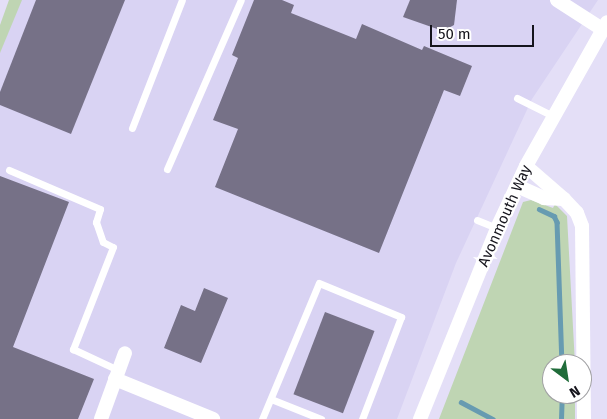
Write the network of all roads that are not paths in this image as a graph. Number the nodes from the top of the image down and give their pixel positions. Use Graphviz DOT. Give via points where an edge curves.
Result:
graph roads {
  1 [pos="182,0"];
  2 [pos="242,0"];
  3 [pos="557,0"];
  4 [pos="604,25"];
  5 [pos="517,98"];
  6 [pos="553,116"];
  7 [pos="132,128"];
  8 [pos="526,166"];
  9 [pos="167,169"];
  10 [pos="9,170"];
  11 [pos="517,186"];
  12 [pos="564,198"];
  13 [pos="477,220"];
  14 [pos="497,228"];
  15 [pos="125,353"];
  16 [pos="117,375"];
  17 [pos="271,398"];
  18 [pos="100,419"];
  19 [pos="213,419"];
  20 [pos="262,419"];
  21 [pos="321,419"];
  22 [pos="362,419"];
  23 [pos="420,419"];
  24 [pos="584,419"];
  1 -- 7 [label="lane"];
  2 -- 9 [label="lane"];
  3 -- 4 [label="street"];
  4 -- 6 [label="street, Avonmouth Way"];
  5 -- 6 [label="lane"];
  6 -- 8 [label="street, Avonmouth Way"];
  8 -- 11 [label="street, Avonmouth Way"];
  8 -- 12 [label="street"];
  10 -- 16 [label="lane" via="100,209 96,222 103,242 113,247 73,349"];
  11 -- 12 [label="street" via="544,198"];
  11 -- 14 [label="street, Avonmouth Way"];
  12 -- 24 [label="street" via="582,226"];
  13 -- 14 [label="lane"];
  14 -- 23 [label="street, Avonmouth Way"];
  15 -- 16 [label="street"];
  16 -- 18 [label="street"];
  16 -- 19 [label="street"];
  17 -- 20 [label="lane"];
  17 -- 21 [label="lane"];
  17 -- 22 [label="lane" via="319,283 401,317"];
}
